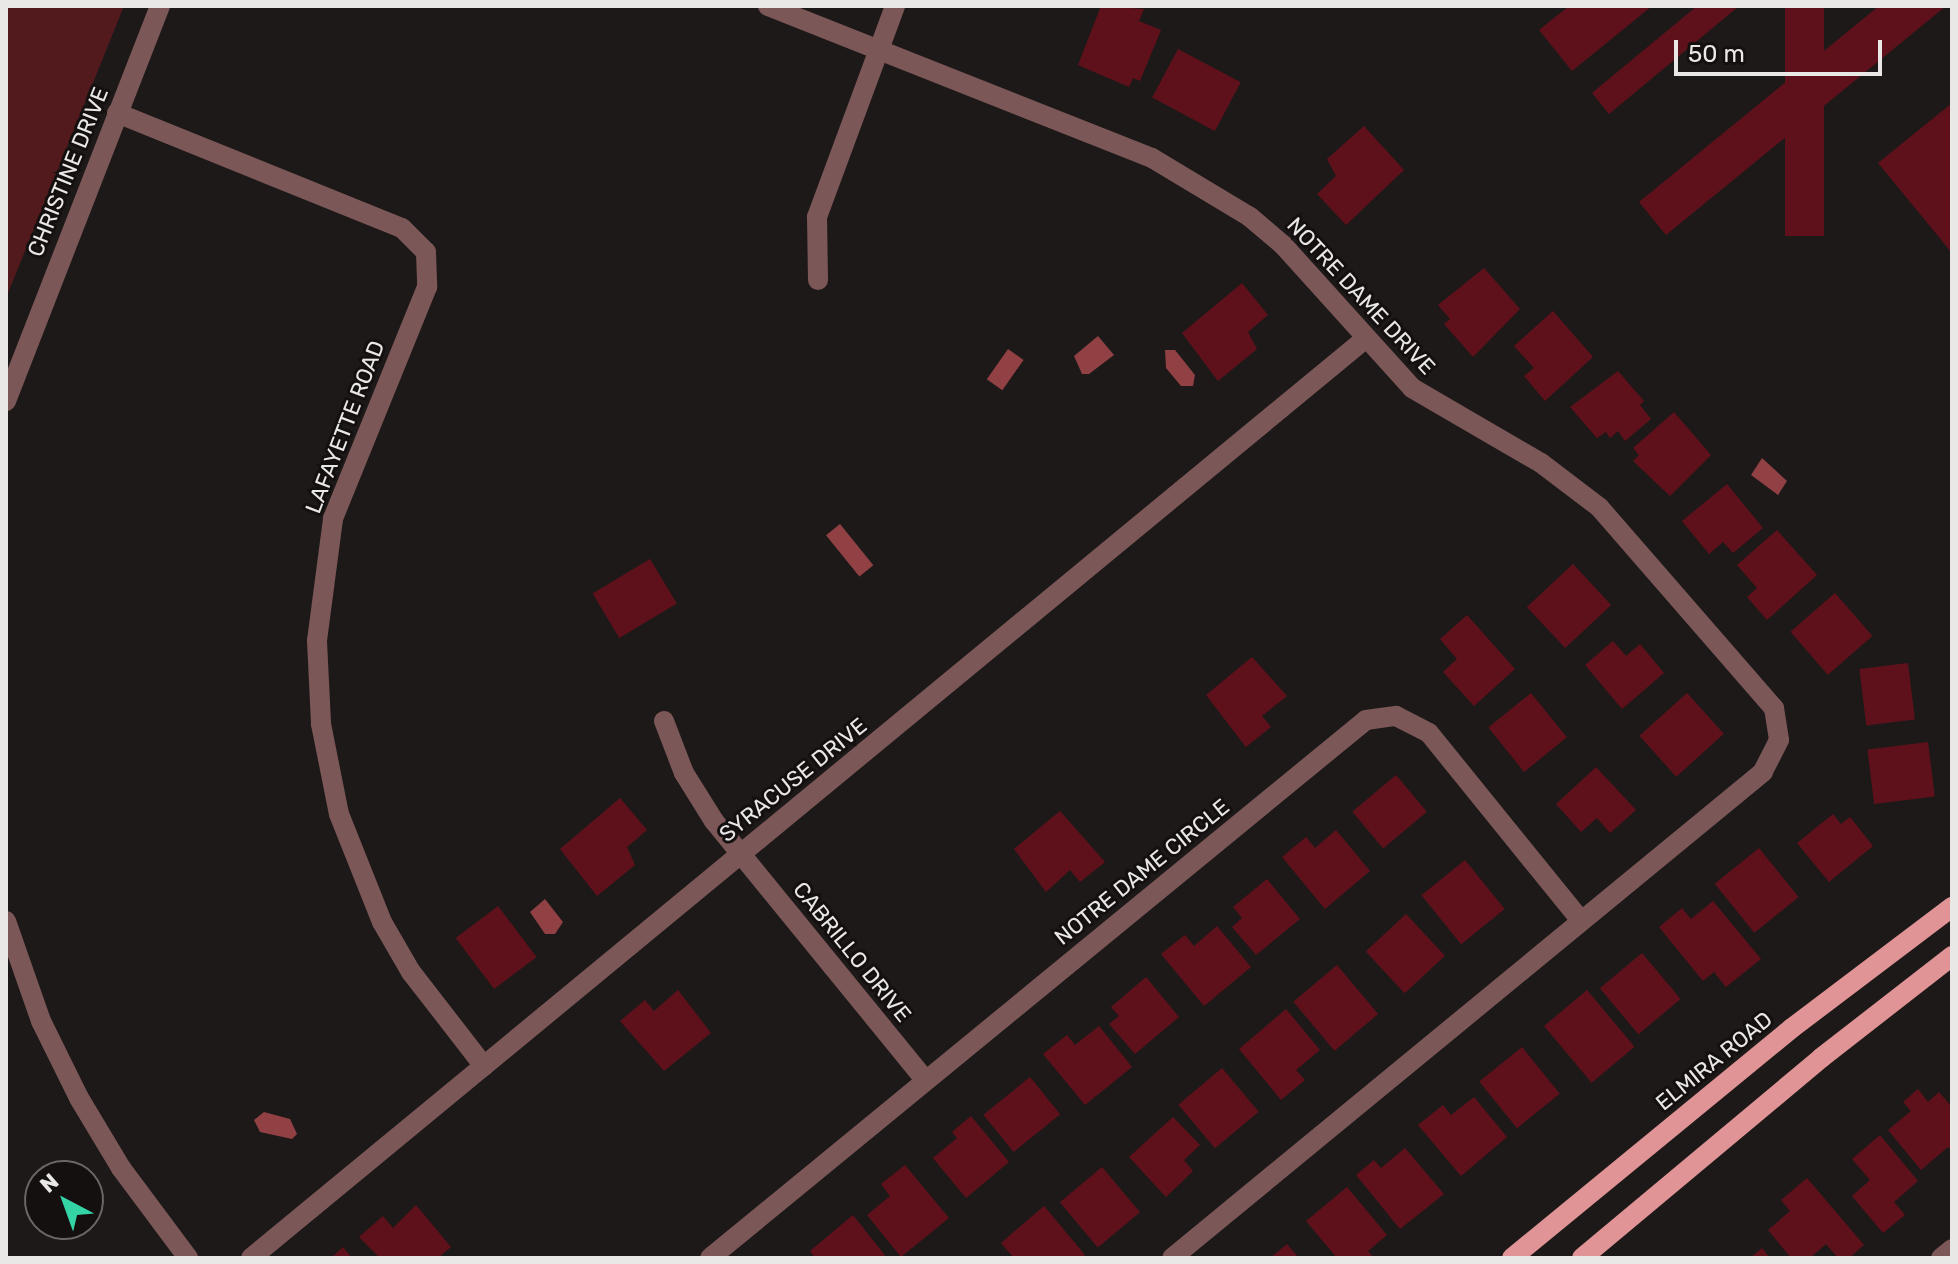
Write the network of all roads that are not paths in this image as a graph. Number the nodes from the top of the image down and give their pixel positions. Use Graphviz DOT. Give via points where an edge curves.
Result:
graph roads {
  1 [pos="160,6"];
  2 [pos="768,6"];
  3 [pos="895,6"];
  4 [pos="879,51"];
  5 [pos="117,113"];
  6 [pos="818,280"];
  7 [pos="1365,339"];
  8 [pos="6,401"];
  9 [pos="664,721"];
  10 [pos="741,854"];
  11 [pos="1952,907"];
  12 [pos="6,921"];
  13 [pos="1581,921"];
  14 [pos="1952,956"];
  15 [pos="484,1066"];
  16 [pos="926,1081"];
  17 [pos="1952,1249"];
  18 [pos="188,1258"];
  19 [pos="251,1258"];
  20 [pos="710,1258"];
  21 [pos="1172,1258"];
  22 [pos="1512,1258"];
  23 [pos="1582,1258"];
  24 [pos="1941,1258"];
  1 -- 5 [label="street, CHRISTINE DRIVE"];
  2 -- 4 [label="street, NOTRE DAME DRIVE"];
  3 -- 4 [label="street"];
  4 -- 6 [label="street" via="817,217"];
  4 -- 7 [label="street, NOTRE DAME DRIVE" via="1152,158 1201,186 1283,245"];
  5 -- 8 [label="street, CHRISTINE DRIVE"];
  5 -- 15 [label="street, LAFAYETTE ROAD" via="402,228 426,252 427,287 333,519 317,641 321,724 339,814 382,922 411,972"];
  7 -- 10 [label="street, SYRACUSE DRIVE"];
  7 -- 13 [label="street, NOTRE DAME DRIVE" via="1412,388 1571,484 1624,533 1769,699 1779,740 1763,772"];
  9 -- 10 [label="street, CABRILLO DRIVE" via="684,773"];
  10 -- 15 [label="street, SYRACUSE DRIVE"];
  10 -- 16 [label="street, CABRILLO DRIVE"];
  11 -- 22 [label="main road, ELMIRA ROAD" via="1792,1028"];
  12 -- 18 [label="street" via="41,1021 79,1098 128,1178"];
  13 -- 16 [label="street, NOTRE DAME CIRCLE" via="1429,733 1407,719 1376,717 1351,729"];
  13 -- 21 [label="street"];
  14 -- 23 [label="main road"];
  15 -- 19 [label="street, SYRACUSE DRIVE"];
  16 -- 20 [label="street, NOTRE DAME CIRCLE"];
  17 -- 24 [label="street"];
}
